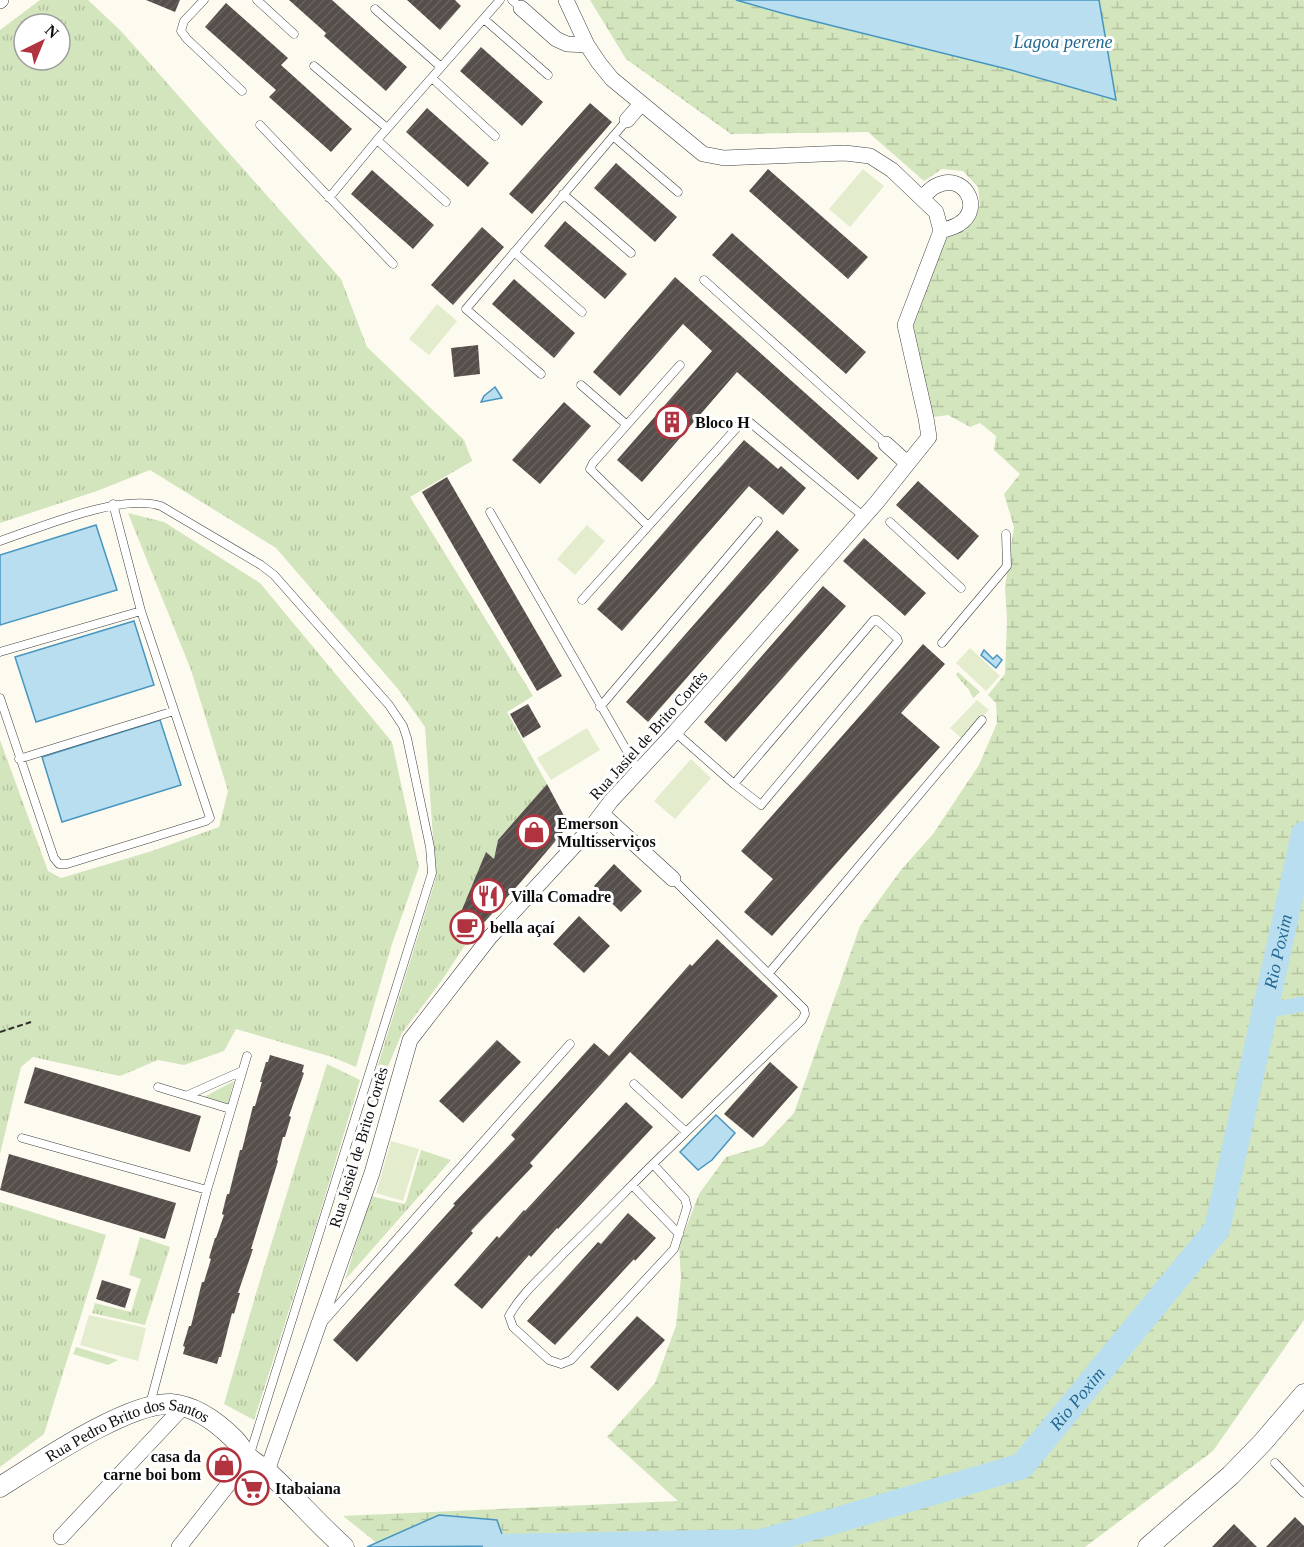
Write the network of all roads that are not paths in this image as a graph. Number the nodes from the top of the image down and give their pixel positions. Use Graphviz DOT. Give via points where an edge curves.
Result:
graph roads {
  1 [pos="204,0"];
  2 [pos="257,0"];
  3 [pos="500,0"];
  4 [pos="566,0"];
  5 [pos="517,4"];
  6 [pos="375,9"];
  7 [pos="484,19"];
  8 [pos="294,34"];
  9 [pos="587,45"];
  10 [pos="314,66"];
  11 [pos="441,67"];
  12 [pos="548,75"];
  13 [pos="432,78"];
  14 [pos="242,91"];
  15 [pos="641,104"];
  16 [pos="627,120"];
  17 [pos="260,125"];
  18 [pos="387,128"];
  19 [pos="495,136"];
  20 [pos="613,136"];
  21 [pos="377,140"];
  22 [pos="678,192"];
  23 [pos="563,194"];
  24 [pos="329,198"];
  25 [pos="921,198"];
  26 [pos="446,202"];
  27 [pos="941,231"];
  28 [pos="514,252"];
  29 [pos="631,253"];
  30 [pos="393,264"];
  31 [pos="704,280"];
  32 [pos="582,312"];
  33 [pos="680,365"];
  34 [pos="541,374"];
  35 [pos="581,385"];
  36 [pos="627,425"];
  37 [pos="886,444"];
  38 [pos="907,463"];
  39 [pos="113,504"];
  40 [pos="490,512"];
  41 [pos="863,516"];
  42 [pos="758,521"];
  43 [pos="890,522"];
  44 [pos="648,526"];
  45 [pos="1006,534"];
  46 [pos="0,541"];
  47 [pos="961,588"];
  48 [pos="582,600"];
  49 [pos="141,611"];
  50 [pos="942,643"];
  51 [pos="0,652"];
  52 [pos="0,698"];
  53 [pos="600,706"];
  54 [pos="174,711"];
  55 [pos="982,720"];
  56 [pos="675,732"];
  57 [pos="19,759"];
  58 [pos="639,772"];
  59 [pos="734,784"];
  60 [pos="602,814"];
  61 [pos="673,879"];
  62 [pos="769,973"];
  63 [pos="570,1044"];
  64 [pos="247,1056"];
  65 [pos="242,1071"];
  66 [pos="634,1084"];
  67 [pos="158,1087"];
  68 [pos="188,1095"];
  69 [pos="230,1109"];
  70 [pos="686,1132"];
  71 [pos="22,1138"];
  72 [pos="653,1164"];
  73 [pos="632,1185"];
  74 [pos="207,1190"];
  75 [pos="679,1234"];
  76 [pos="317,1329"];
  77 [pos="1304,1394"];
  78 [pos="183,1407"];
  79 [pos="150,1408"];
  80 [pos="249,1458"];
  81 [pos="1275,1463"];
  82 [pos="267,1471"];
  83 [pos="0,1487"];
  84 [pos="1304,1493"];
  85 [pos="61,1537"];
  86 [pos="339,1543"];
  87 [pos="179,1547"];
  88 [pos="1148,1547"];
  1 -- 14 [label="lane" via="184,21 181,31"];
  2 -- 8 [label="lane"];
  3 -- 7 [label="lane"];
  4 -- 9 [label="street"];
  5 -- 9 [label="street" via="556,39"];
  6 -- 11 [label="lane"];
  7 -- 11 [label="lane"];
  7 -- 12 [label="lane"];
  9 -- 15 [label="street" via="612,79"];
  10 -- 18 [label="lane"];
  11 -- 13 [label="lane"];
  13 -- 18 [label="lane"];
  13 -- 19 [label="lane"];
  15 -- 16 [label="street"];
  15 -- 25 [label="street" via="703,154 724,158 845,153 870,156 892,170"];
  16 -- 20 [label="lane"];
  17 -- 24 [label="lane"];
  18 -- 21 [label="lane"];
  20 -- 22 [label="lane"];
  20 -- 23 [label="lane"];
  21 -- 24 [label="lane"];
  21 -- 26 [label="lane"];
  23 -- 28 [label="lane"];
  23 -- 29 [label="lane"];
  24 -- 30 [label="lane"];
  25 -- 27 [label="street" via="936,212"];
  25 -- 27 [label="street" via="936,186 950,182 963,187 971,199 969,213 960,224"];
  27 -- 38 [label="street, Rua Jasiel de Brito Cortês" via="905,325 929,433"];
  28 -- 32 [label="lane"];
  28 -- 34 [label="lane" via="466,309"];
  31 -- 37 [label="lane"];
  33 -- 36 [label="lane"];
  35 -- 36 [label="lane"];
  36 -- 44 [label="lane" via="590,469"];
  37 -- 38 [label="street"];
  38 -- 41 [label="street, Rua Jasiel de Brito Cortês"];
  39 -- 46 [label="lane"];
  39 -- 49 [label="lane"];
  39 -- 80 [label="lane" via="144,502 160,506 267,569 280,581 403,726 432,861 424,903"];
  40 -- 53 [label="lane"];
  41 -- 44 [label="lane" via="747,420"];
  41 -- 56 [label="street, Rua Jasiel de Brito Cortês"];
  42 -- 53 [label="lane"];
  43 -- 47 [label="lane"];
  44 -- 48 [label="lane"];
  45 -- 50 [label="lane" via="1007,566"];
  49 -- 51 [label="lane"];
  49 -- 54 [label="lane"];
  52 -- 57 [label="lane"];
  53 -- 58 [label="lane"];
  54 -- 57 [label="lane"];
  54 -- 57 [label="lane" via="210,815 207,821 195,825 59,864"];
  55 -- 62 [label="lane"];
  56 -- 58 [label="street, Rua Jasiel de Brito Cortês"];
  56 -- 59 [label="lane"];
  58 -- 60 [label="street, Rua Jasiel de Brito Cortês"];
  59 -- 59 [label="lane" via="874,620 897,638 762,806"];
  60 -- 61 [label="street"];
  60 -- 76 [label="street, Rua Jasiel de Brito Cortês" via="490,937 410,1040 372,1173"];
  61 -- 62 [label="lane"];
  62 -- 70 [label="lane" via="804,1009 804,1016"];
  63 -- 76 [label="lane"];
  64 -- 65 [label="lane"];
  65 -- 68 [label="lane"];
  65 -- 69 [label="lane"];
  66 -- 70 [label="lane"];
  67 -- 68 [label="lane"];
  68 -- 69 [label="lane"];
  69 -- 74 [label="lane"];
  70 -- 72 [label="lane"];
  71 -- 74 [label="lane"];
  72 -- 73 [label="lane"];
  72 -- 75 [label="lane" via="685,1199 687,1207"];
  73 -- 75 [label="lane"];
  73 -- 75 [label="lane" via="514,1307 509,1316 513,1327 549,1360 561,1364 571,1360 674,1249"];
  74 -- 79 [label="lane"];
  76 -- 82 [label="street, Rua Jasiel de Brito Cortês"];
  77 -- 88 [label="street" via="1231,1475"];
  78 -- 79 [label="street, Rua Pedro Brito dos Santos"];
  78 -- 80 [label="street, Rua Pedro Brito dos Santos" via="217,1423"];
  78 -- 85 [label="street"];
  79 -- 83 [label="street, Rua Pedro Brito dos Santos" via="118,1419 52,1453"];
  80 -- 82 [label="street, Rua Pedro Brito dos Santos"];
  80 -- 87 [label="street"];
  81 -- 84 [label="lane"];
  82 -- 86 [label="street, Rua Pedro Brito dos Santos"];
}
